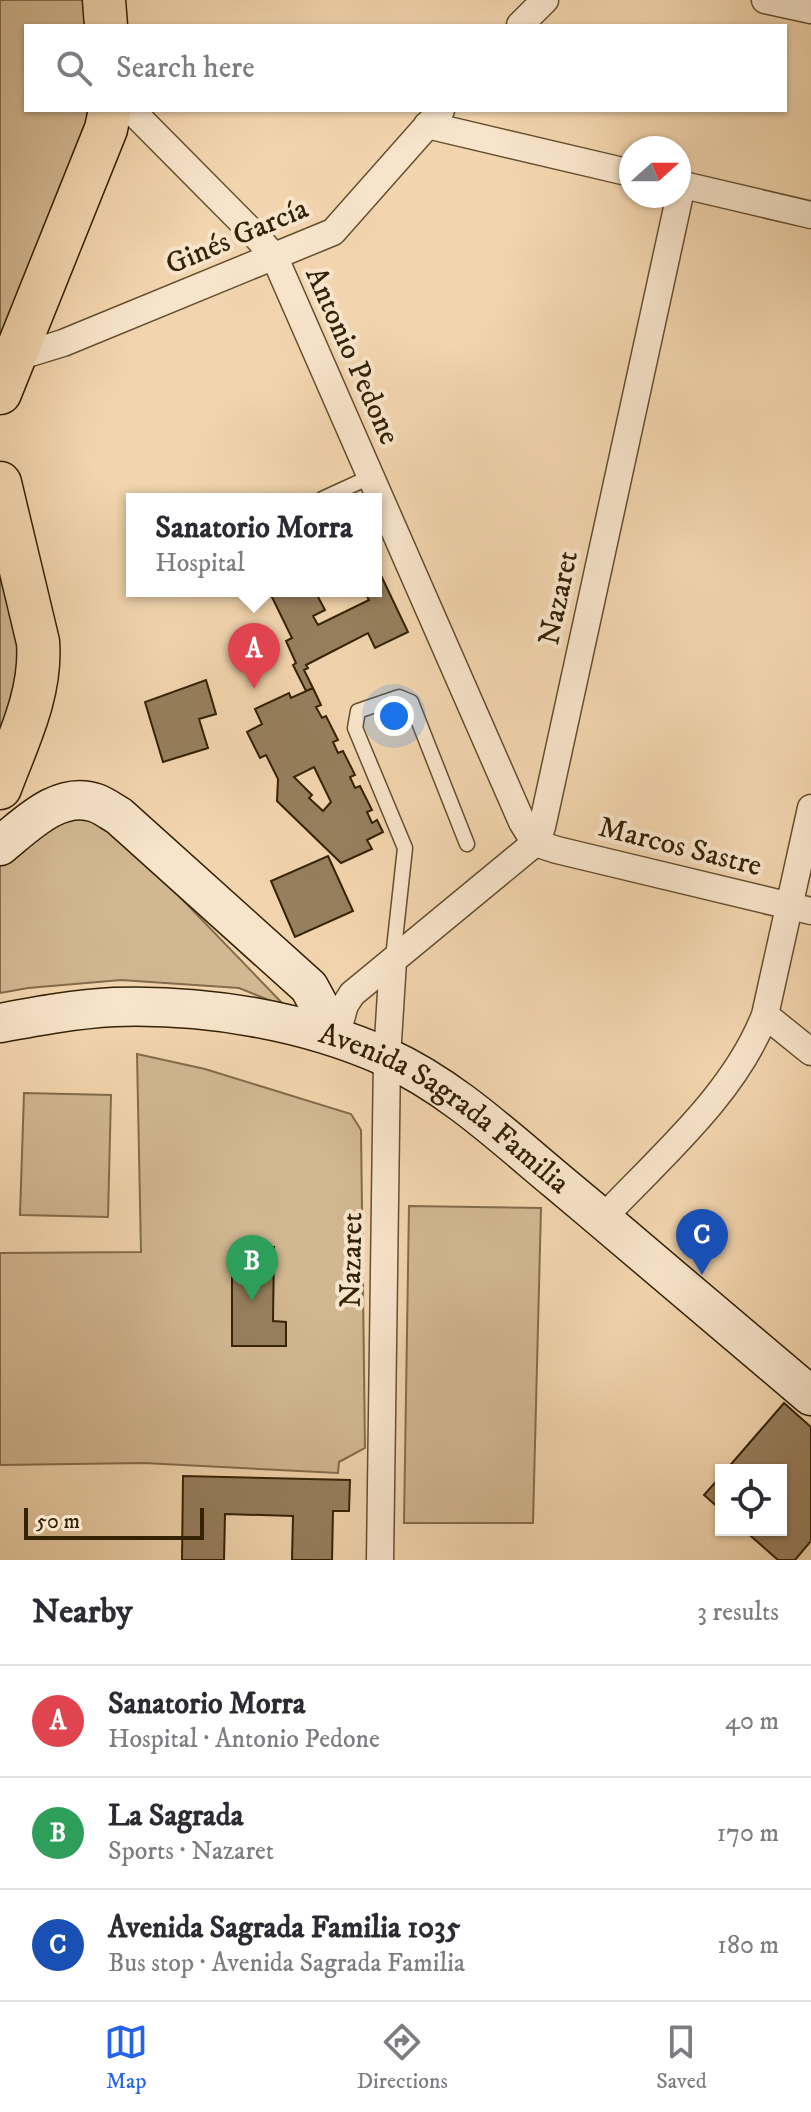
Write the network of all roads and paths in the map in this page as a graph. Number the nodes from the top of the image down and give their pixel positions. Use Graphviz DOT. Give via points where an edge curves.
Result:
graph roads {
  1 [pos="104,0"];
  2 [pos="521,0"];
  3 [pos="545,0"];
  4 [pos="765,0"];
  5 [pos="811,10"];
  6 [pos="106,24"];
  7 [pos="520,24"];
  8 [pos="522,24"];
  9 [pos="110,112"];
  10 [pos="133,112"];
  11 [pos="434,117"];
  12 [pos="619,170"];
  13 [pos="691,188"];
  14 [pos="675,208"];
  15 [pos="811,215"];
  16 [pos="275,258"];
  17 [pos="7,375"];
  18 [pos="370,477"];
  19 [pos="0,483"];
  20 [pos="335,493"];
  21 [pos="377,493"];
  22 [pos="382,504"];
  23 [pos="0,788"];
  24 [pos="811,808"];
  25 [pos="535,843"];
  26 [pos="467,844"];
  27 [pos="0,846"];
  28 [pos="800,909"];
  29 [pos="393,961"];
  30 [pos="765,1015"];
  31 [pos="0,1023"];
  32 [pos="336,1037"];
  33 [pos="811,1052"];
  34 [pos="387,1057"];
  35 [pos="602,1219"];
  36 [pos="811,1396"];
  37 [pos="380,1560"];
  1 -- 6 [label="main road"];
  2 -- 7 [label="street"];
  3 -- 8 [label="street"];
  4 -- 5 [label="street"];
  9 -- 17 [label="main road"];
  10 -- 16 [label="street, Antonio Pedone"];
  11 -- 12 [label="street"];
  11 -- 16 [label="street, Ginés García" via="333,232"];
  13 -- 15 [label="street"];
  14 -- 25 [label="street, Nazaret"];
  16 -- 17 [label="street, Ginés García" via="63,343"];
  16 -- 18 [label="street, Antonio Pedone"];
  18 -- 20 [label="lane"];
  18 -- 21 [label="street, Antonio Pedone"];
  19 -- 23 [label="main road" via="39,661 33,701"];
  22 -- 25 [label="street, Antonio Pedone"];
  24 -- 28 [label="street"];
  25 -- 28 [label="street, Marcos Sastre"];
  25 -- 29 [label="street"];
  26 -- 29 [label="lane" via="411,702 399,697 358,711 355,728 405,848"];
  27 -- 32 [label="main road" via="62,803 96,803 119,816 309,987"];
  28 -- 30 [label="street"];
  29 -- 32 [label="street" via="352,994"];
  29 -- 34 [label="street, Nazaret"];
  30 -- 33 [label="street"];
  30 -- 35 [label="street" via="729,1082"];
  31 -- 32 [label="main road, Avenida Sagrada Familia" via="147,1006 247,1017"];
  32 -- 34 [label="main road, Avenida Sagrada Familia"];
  34 -- 35 [label="main road, Avenida Sagrada Familia" via="457,1099"];
  34 -- 37 [label="street, Nazaret"];
  35 -- 36 [label="main road, Avenida Sagrada Familia"];
}
